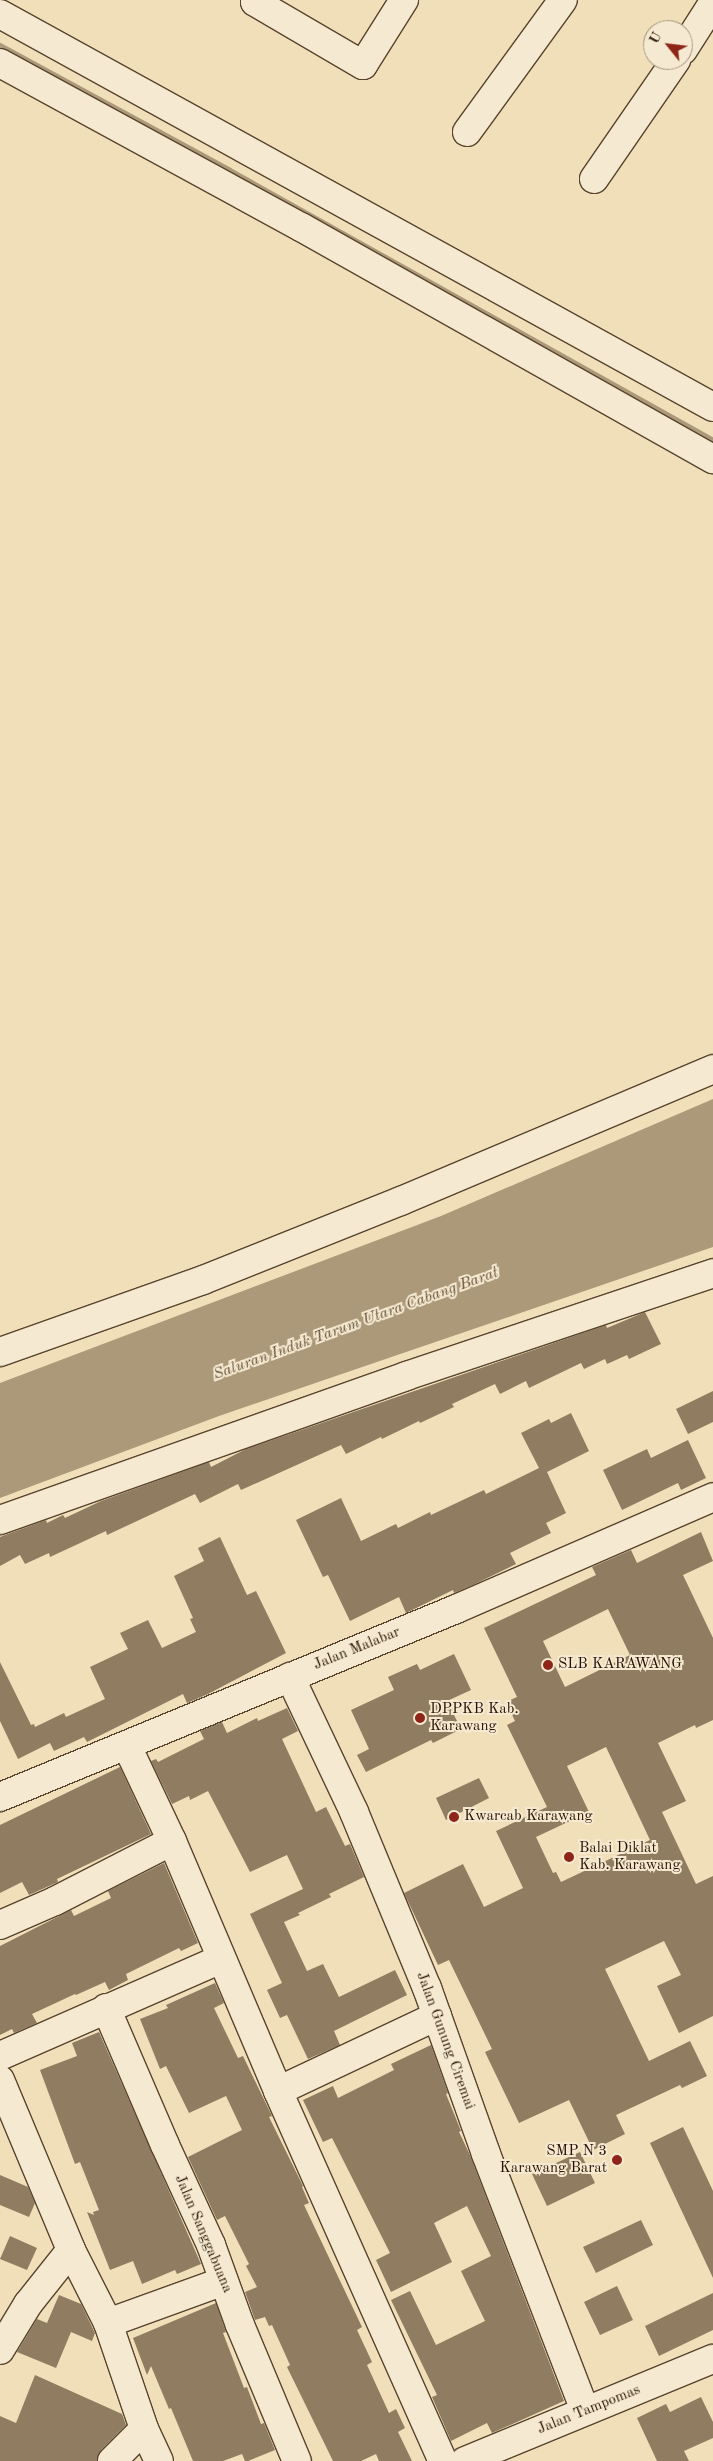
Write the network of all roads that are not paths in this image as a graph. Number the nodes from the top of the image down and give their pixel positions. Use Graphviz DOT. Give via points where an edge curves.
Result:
graph roads {
  1 [pos="256,0"];
  2 [pos="404,0"];
  3 [pos="563,0"];
  4 [pos="713,3"];
  5 [pos="0,14"];
  6 [pos="693,34"];
  7 [pos="0,63"];
  8 [pos="669,70"];
  9 [pos="468,132"];
  10 [pos="594,179"];
  11 [pos="713,407"];
  12 [pos="713,459"];
  13 [pos="713,1069"];
  14 [pos="713,1273"];
  15 [pos="0,1352"];
  16 [pos="713,1496"];
  17 [pos="0,1520"];
  18 [pos="290,1677"];
  19 [pos="127,1746"];
  20 [pos="0,1797"];
  21 [pos="172,1841"];
  22 [pos="0,1925"];
  23 [pos="221,1960"];
  24 [pos="106,2008"];
  25 [pos="436,2016"];
  26 [pos="0,2056"];
  27 [pos="0,2080"];
  28 [pos="278,2092"];
  29 [pos="71,2250"];
  30 [pos="224,2281"];
  31 [pos="108,2323"];
  32 [pos="0,2350"];
  33 [pos="713,2359"];
  34 [pos="585,2412"];
  35 [pos="144,2429"];
  36 [pos="112,2461"];
  37 [pos="159,2461"];
  38 [pos="297,2461"];
  39 [pos="443,2461"];
  40 [pos="465,2461"];
  1 -- 2 [label="street" via="363,65"];
  3 -- 9 [label="street"];
  4 -- 6 [label="street"];
  5 -- 11 [label="street"];
  7 -- 12 [label="street" via="301,227"];
  8 -- 10 [label="street"];
  13 -- 15 [label="street" via="401,1201 203,1280"];
  14 -- 17 [label="street" via="406,1376"];
  16 -- 18 [label="street, Jalan Malabar" via="456,1609"];
  18 -- 19 [label="street, Jalan Malabar"];
  18 -- 25 [label="street, Jalan Gunung Ciremai" via="354,1812"];
  19 -- 20 [label="street, Jalan Malabar"];
  19 -- 21 [label="street"];
  21 -- 22 [label="street" via="55,1901"];
  21 -- 23 [label="street"];
  23 -- 24 [label="street"];
  23 -- 28 [label="street"];
  24 -- 26 [label="street"];
  24 -- 30 [label="street, Jalan Sanggabuana"];
  25 -- 28 [label="street"];
  25 -- 34 [label="street, Jalan Gunung Ciremai"];
  27 -- 29 [label="street"];
  28 -- 39 [label="street"];
  29 -- 31 [label="street"];
  29 -- 32 [label="street" via="28,2304"];
  30 -- 31 [label="street"];
  30 -- 38 [label="street, Jalan Sanggabuana"];
  31 -- 35 [label="street"];
  33 -- 34 [label="street, Jalan Tampomas"];
  34 -- 40 [label="street, Jalan Tampomas"];
  35 -- 36 [label="street"];
  35 -- 37 [label="street"];
}
